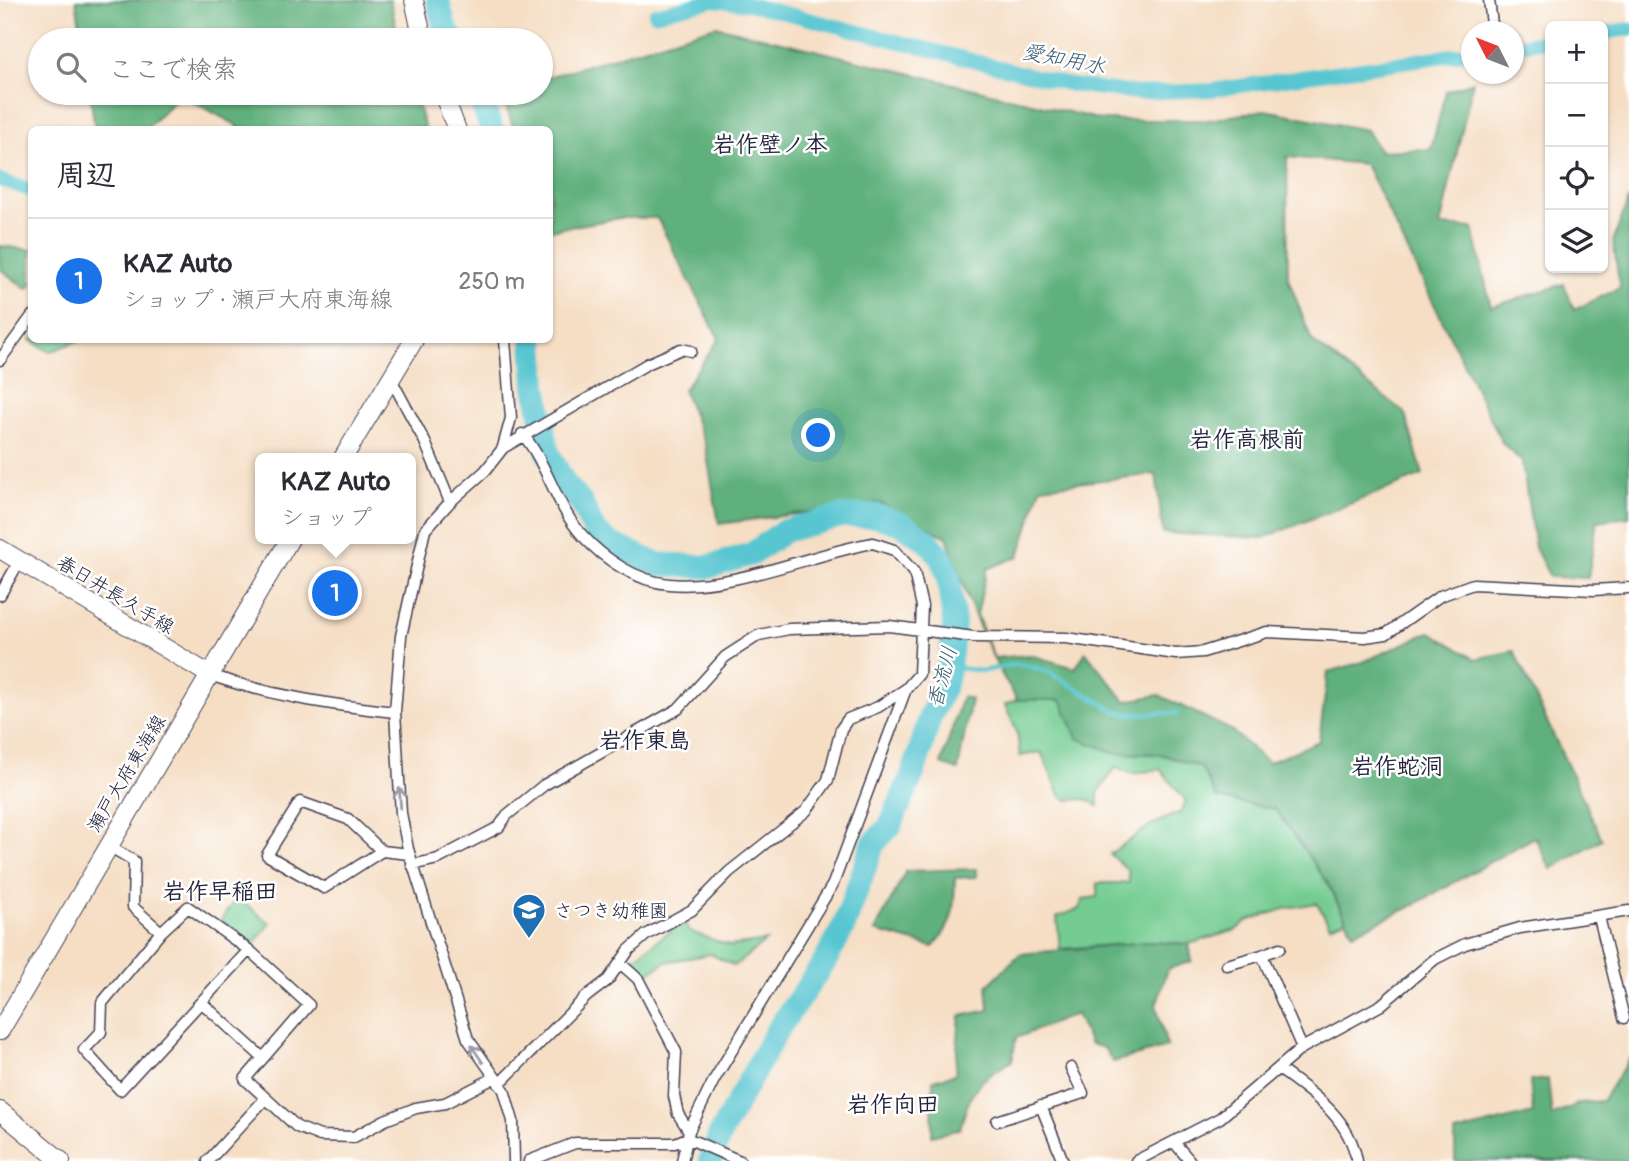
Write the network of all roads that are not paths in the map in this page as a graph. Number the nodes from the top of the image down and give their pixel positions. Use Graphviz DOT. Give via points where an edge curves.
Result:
graph roads {
  1 [pos="414,0"];
  2 [pos="1489,0"];
  3 [pos="1492,21"];
  4 [pos="420,28"];
  5 [pos="448,105"];
  6 [pos="455,126"];
  7 [pos="28,322"];
  8 [pos="412,343"];
  9 [pos="505,343"];
  10 [pos="691,351"];
  11 [pos="0,360"];
  12 [pos="391,379"];
  13 [pos="524,433"];
  14 [pos="503,448"];
  15 [pos="346,453"];
  16 [pos="450,502"];
  17 [pos="287,544"];
  18 [pos="0,549"];
  19 [pos="20,560"];
  20 [pos="1629,588"];
  21 [pos="0,595"];
  22 [pos="922,632"];
  23 [pos="210,675"];
  24 [pos="906,689"];
  25 [pos="396,712"];
  26 [pos="107,845"];
  27 [pos="382,850"];
  28 [pos="411,859"];
  29 [pos="1629,911"];
  30 [pos="1599,917"];
  31 [pos="161,932"];
  32 [pos="1280,948"];
  33 [pos="249,950"];
  34 [pos="1262,955"];
  35 [pos="620,963"];
  36 [pos="1227,965"];
  37 [pos="201,1002"];
  38 [pos="1625,1018"];
  39 [pos="0,1031"];
  40 [pos="1302,1048"];
  41 [pos="263,1058"];
  42 [pos="1071,1068"];
  43 [pos="1279,1069"];
  44 [pos="497,1081"];
  45 [pos="264,1100"];
  46 [pos="1041,1107"];
  47 [pos="0,1111"];
  48 [pos="997,1121"];
  49 [pos="688,1135"];
  50 [pos="1174,1142"];
  51 [pos="521,1160"];
  52 [pos="741,1160"];
  53 [pos="61,1161"];
  54 [pos="208,1161"];
  55 [pos="682,1161"];
  56 [pos="1063,1161"];
  57 [pos="1136,1161"];
  58 [pos="1190,1161"];
  59 [pos="1357,1161"];
  1 -- 4 [label="main road"];
  2 -- 3 [label="street"];
  5 -- 6 [label="main road"];
  7 -- 11 [label="street"];
  8 -- 12 [label="main road"];
  9 -- 14 [label="street" via="511,418"];
  10 -- 13 [label="street" via="681,349 647,364"];
  12 -- 15 [label="main road"];
  12 -- 16 [label="street"];
  13 -- 14 [label="street"];
  13 -- 22 [label="street" via="580,533 633,575 668,584 703,583 873,542 894,550 914,572"];
  14 -- 16 [label="street"];
  16 -- 25 [label="street" via="425,530 401,636"];
  17 -- 23 [label="main road, 瀬戸大府東海線"];
  18 -- 19 [label="main road, 春日井長久手線"];
  19 -- 21 [label="street"];
  19 -- 23 [label="main road, 春日井長久手線"];
  20 -- 22 [label="street" via="1473,584 1440,597 1386,634 1267,632 1203,652 1176,654 1066,638 1014,640"];
  22 -- 24 [label="street" via="919,674"];
  22 -- 28 [label="street" via="889,626 789,629 759,635 725,657 678,709 544,785 499,827 438,859"];
  23 -- 25 [label="street" via="263,693"];
  23 -- 26 [label="main road, 瀬戸大府東海線"];
  24 -- 35 [label="street" via="848,719 841,729 828,780 816,800 729,872 692,910 646,935"];
  24 -- 49 [label="street" via="833,884 714,1080"];
  28 -- 25 [label="street, one-way" via="401,813"];
  26 -- 31 [label="street" via="134,861 133,907"];
  26 -- 39 [label="main road, 瀬戸大府東海線"];
  27 -- 27 [label="street" via="324,888 267,855 300,802 348,819"];
  27 -- 28 [label="street"];
  44 -- 28 [label="street, one-way" via="468,1040"];
  29 -- 30 [label="street"];
  30 -- 38 [label="street"];
  30 -- 40 [label="street" via="1520,928 1465,944 1434,959 1381,1005"];
  31 -- 33 [label="street" via="188,907"];
  31 -- 37 [label="street" via="102,1003 101,1032 84,1050 120,1090"];
  32 -- 34 [label="street"];
  33 -- 37 [label="street"];
  33 -- 41 [label="street" via="309,1005"];
  34 -- 36 [label="street"];
  34 -- 40 [label="street"];
  35 -- 44 [label="street" via="608,980"];
  35 -- 49 [label="street" via="638,979 676,1052 674,1096"];
  37 -- 41 [label="street"];
  40 -- 43 [label="street"];
  41 -- 45 [label="street" via="245,1079"];
  42 -- 46 [label="street" via="1083,1093"];
  43 -- 50 [label="street" via="1220,1118"];
  43 -- 59 [label="street" via="1340,1119"];
  44 -- 45 [label="street" via="445,1103 385,1120 354,1137 320,1136 297,1127"];
  44 -- 51 [label="street" via="513,1121"];
  45 -- 54 [label="street"];
  46 -- 48 [label="street"];
  46 -- 56 [label="street"];
  47 -- 53 [label="main road"];
  49 -- 51 [label="street" via="675,1143 575,1143"];
  49 -- 52 [label="street"];
  49 -- 55 [label="street"];
  50 -- 57 [label="street"];
  50 -- 58 [label="street"];
}
